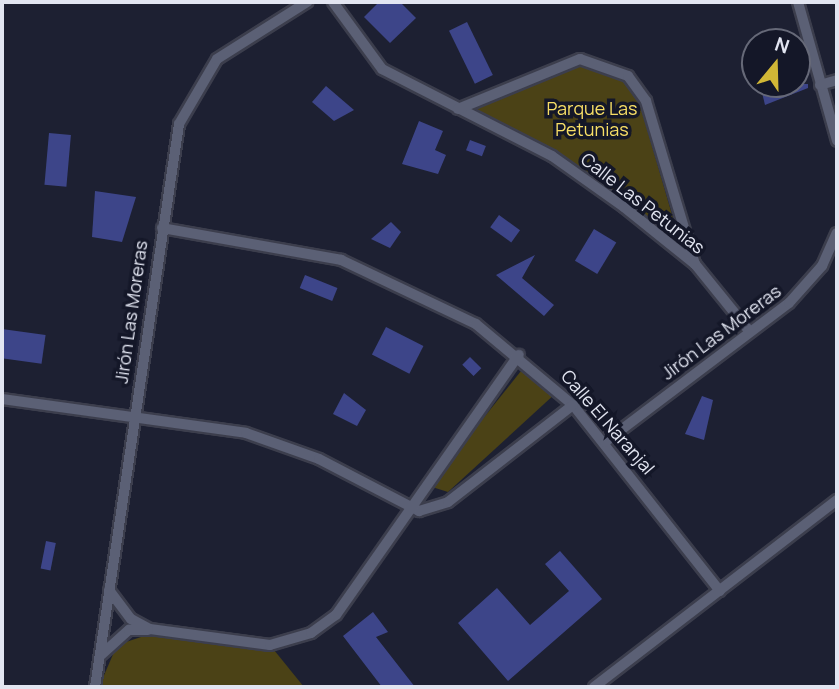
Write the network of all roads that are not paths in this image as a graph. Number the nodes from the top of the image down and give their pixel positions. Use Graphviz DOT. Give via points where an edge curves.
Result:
graph roads {
  1 [pos="307,2"];
  2 [pos="333,2"];
  3 [pos="798,2"];
  4 [pos="837,80"];
  5 [pos="820,85"];
  6 [pos="458,109"];
  7 [pos="837,141"];
  8 [pos="162,228"];
  9 [pos="837,233"];
  10 [pos="695,264"];
  11 [pos="750,332"];
  12 [pos="519,355"];
  13 [pos="2,399"];
  14 [pos="573,405"];
  15 [pos="134,417"];
  16 [pos="605,442"];
  17 [pos="837,500"];
  18 [pos="407,510"];
  19 [pos="109,590"];
  20 [pos="720,590"];
  21 [pos="150,629"];
  22 [pos="98,660"];
  23 [pos="95,687"];
  24 [pos="594,687"];
  1 -- 8 [label="street, Jirón Las Moreras" via="240,39 200,82 174,141"];
  2 -- 6 [label="street, Calle Las Petunias" via="382,69"];
  3 -- 5 [label="street"];
  4 -- 5 [label="street"];
  5 -- 7 [label="street"];
  6 -- 10 [label="street, Calle Las Petunias" via="552,156"];
  6 -- 10 [label="street" via="580,59 628,76 646,101"];
  8 -- 12 [label="street, Calle El Naranjal" via="286,246 371,270 449,307"];
  8 -- 15 [label="street, Jirón Las Moreras"];
  9 -- 11 [label="street, Jirón Las Moreras" via="801,292"];
  10 -- 11 [label="street, Calle Las Petunias"];
  11 -- 16 [label="street, Jirón Las Moreras"];
  12 -- 14 [label="street, Calle El Naranjal"];
  12 -- 18 [label="street"];
  13 -- 15 [label="street"];
  14 -- 16 [label="street, Calle El Naranjal"];
  14 -- 18 [label="street" via="448,502"];
  15 -- 18 [label="street" via="246,433 319,459"];
  15 -- 19 [label="street, Jirón Las Moreras"];
  16 -- 20 [label="street, Calle El Naranjal"];
  17 -- 20 [label="street"];
  18 -- 21 [label="street" via="336,615 311,633 270,645"];
  19 -- 21 [label="street" via="131,619"];
  19 -- 22 [label="street, Jirón Las Moreras"];
  20 -- 24 [label="street"];
  21 -- 22 [label="street" via="129,630 110,641"];
  22 -- 23 [label="street, Jirón Las Moreras"];
}
